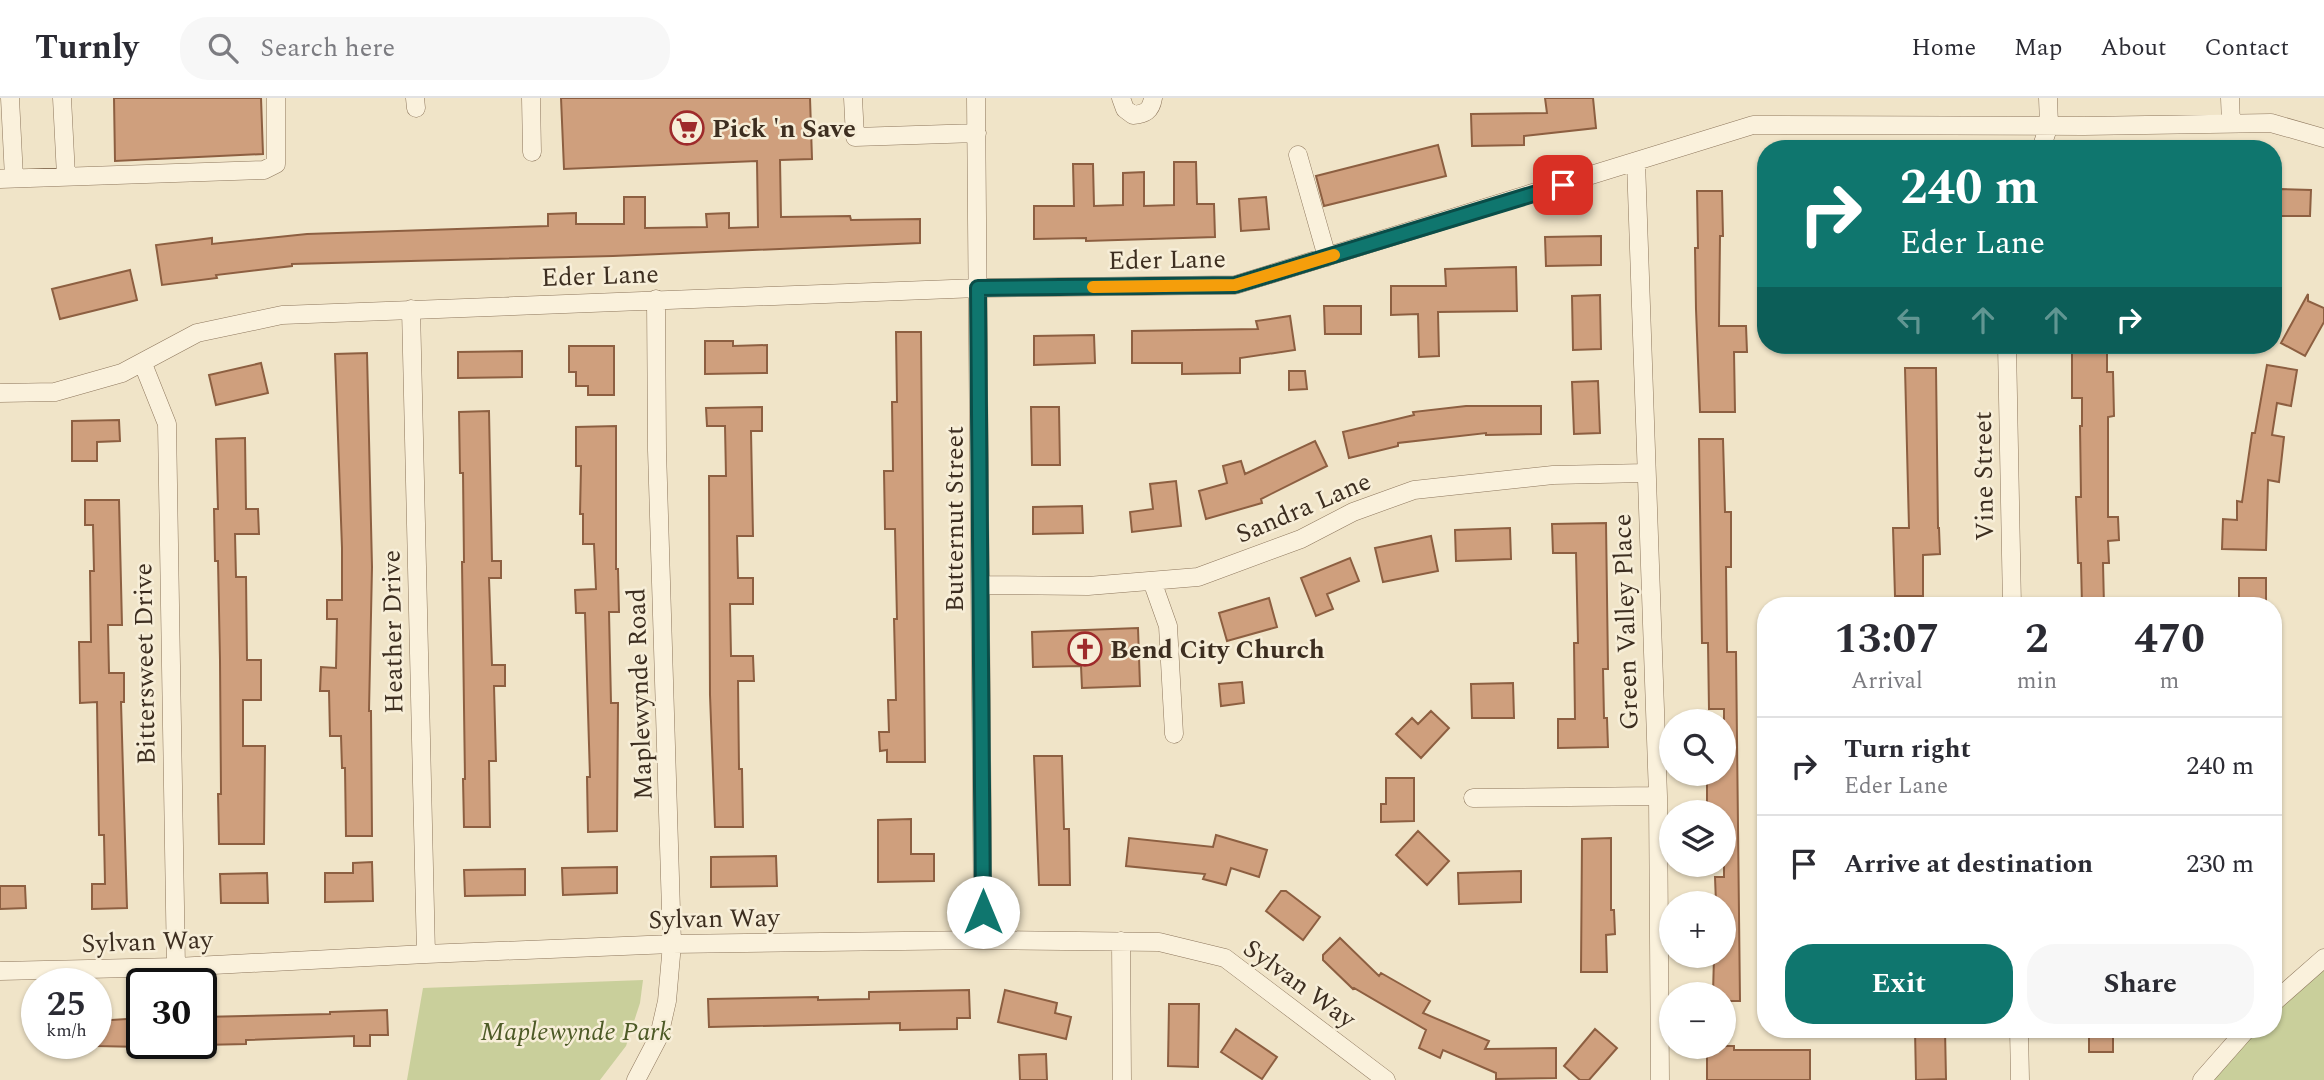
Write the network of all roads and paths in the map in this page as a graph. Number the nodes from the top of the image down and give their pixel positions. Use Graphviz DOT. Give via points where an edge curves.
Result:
graph roads {
  1 [pos="10,98"];
  2 [pos="62,98"];
  3 [pos="276,98"];
  4 [pos="531,98"];
  5 [pos="853,98"];
  6 [pos="976,98"];
  7 [pos="1121,98"];
  8 [pos="1153,98"];
  9 [pos="2048,98"];
  10 [pos="2230,98"];
  11 [pos="2231,124"];
  12 [pos="2049,125"];
  13 [pos="977,133"];
  14 [pos="2324,138"];
  15 [pos="2045,140"];
  16 [pos="532,152"];
  17 [pos="1298,155"];
  18 [pos="1636,162"];
  19 [pos="66,176"];
  20 [pos="7,178"];
  21 [pos="1327,257"];
  22 [pos="978,288"];
  23 [pos="656,299"];
  24 [pos="411,309"];
  25 [pos="2007,354"];
  26 [pos="143,364"];
  27 [pos="0,393"];
  28 [pos="1646,473"];
  29 [pos="1153,581"];
  30 [pos="981,585"];
  31 [pos="2012,597"];
  32 [pos="1174,734"];
  33 [pos="1658,796"];
  34 [pos="1473,798"];
  35 [pos="984,940"];
  36 [pos="1121,941"];
  37 [pos="672,944"];
  38 [pos="426,954"];
  39 [pos="2324,958"];
  40 [pos="176,967"];
  41 [pos="0,971"];
  42 [pos="2282,995"];
  43 [pos="2019,1038"];
  44 [pos="2239,1038"];
  45 [pos="636,1080"];
  46 [pos="1122,1080"];
  47 [pos="1386,1080"];
  48 [pos="1660,1080"];
  49 [pos="2020,1080"];
  50 [pos="2202,1080"];
  1 -- 20 [label="street"];
  2 -- 19 [label="street"];
  3 -- 19 [label="street" via="276,164 264,170"];
  4 -- 16 [label="street"];
  5 -- 13 [label="street" via="855,137"];
  6 -- 13 [label="street, Butternut Street"];
  7 -- 8 [label="street" via="1133,115 1152,107"];
  9 -- 12 [label="street"];
  10 -- 11 [label="street"];
  11 -- 12 [label="street, Eder Lane"];
  11 -- 14 [label="street, Eder Lane" via="2271,123"];
  12 -- 15 [label="street"];
  12 -- 18 [label="street, Eder Lane" via="1754,125"];
  13 -- 22 [label="street, Butternut Street"];
  17 -- 21 [label="street"];
  18 -- 21 [label="street, Eder Lane"];
  18 -- 28 [label="street, Green Valley Place"];
  19 -- 20 [label="street"];
  21 -- 22 [label="street, Eder Lane" via="1235,285"];
  22 -- 23 [label="street, Eder Lane"];
  22 -- 30 [label="street, Butternut Street"];
  23 -- 24 [label="street, Eder Lane"];
  23 -- 37 [label="street, Maplewynde Road"];
  24 -- 26 [label="street, Eder Lane" via="282,315 249,321 197,333"];
  24 -- 38 [label="street, Heather Drive"];
  25 -- 31 [label="street, Vine Street"];
  26 -- 27 [label="street, Eder Lane" via="55,392"];
  26 -- 40 [label="street, Bittersweet Drive" via="167,424"];
  28 -- 29 [label="street, Sandra Lane" via="1553,475 1414,490 1198,578"];
  28 -- 33 [label="street, Green Valley Place"];
  29 -- 30 [label="street, Sandra Lane"];
  29 -- 32 [label="street" via="1168,626"];
  30 -- 35 [label="street, Butternut Street"];
  33 -- 34 [label="street"];
  33 -- 48 [label="street, Green Valley Place"];
  35 -- 36 [label="street, Sylvan Way"];
  35 -- 37 [label="street, Sylvan Way"];
  36 -- 46 [label="street"];
  36 -- 47 [label="street, Sylvan Way" via="1159,942 1225,958"];
  37 -- 38 [label="street, Sylvan Way"];
  37 -- 45 [label="street, Maplewynde Road" via="659,1036"];
  38 -- 40 [label="street, Sylvan Way"];
  39 -- 42 [label="street"];
  40 -- 41 [label="street, Sylvan Way"];
  43 -- 49 [label="street"];
  44 -- 50 [label="street"];
}
